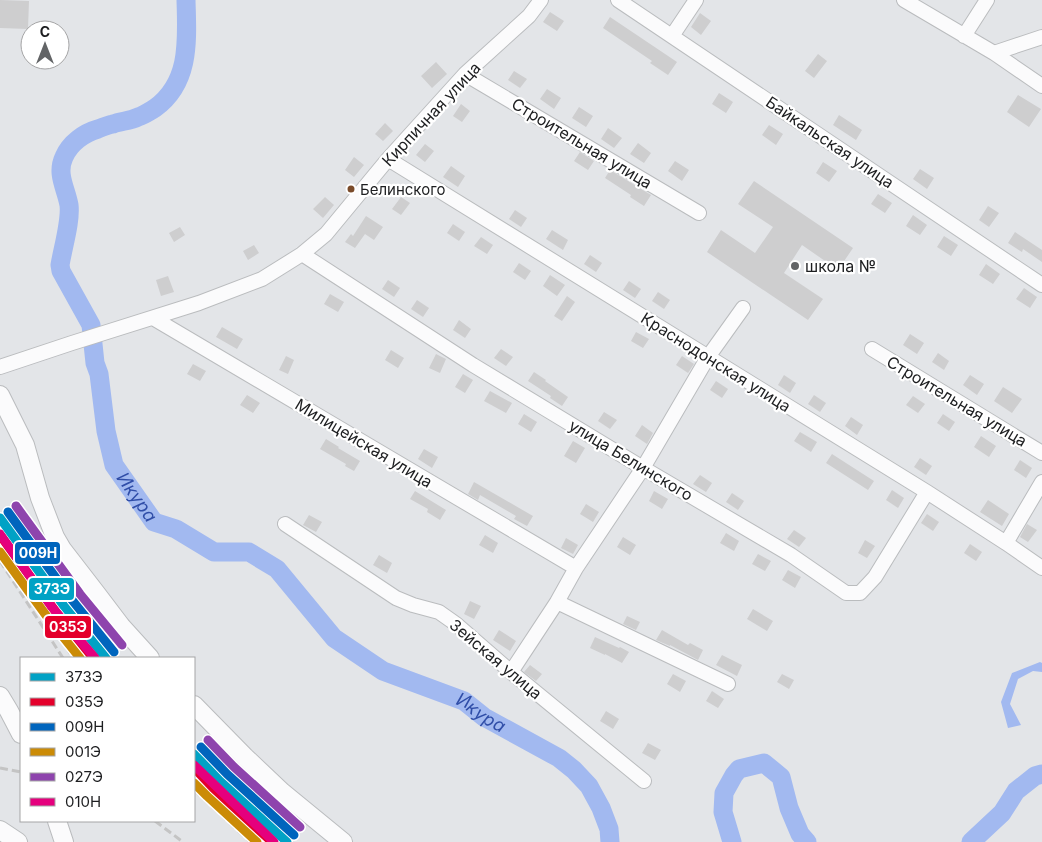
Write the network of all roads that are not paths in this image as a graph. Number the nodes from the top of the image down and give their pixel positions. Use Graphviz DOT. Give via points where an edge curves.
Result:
graph roads {
  1 [pos="541,0"];
  2 [pos="618,0"];
  3 [pos="696,0"];
  4 [pos="904,0"];
  5 [pos="987,0"];
  6 [pos="672,36"];
  7 [pos="964,36"];
  8 [pos="1042,37"];
  9 [pos="994,53"];
  10 [pos="465,74"];
  11 [pos="1042,86"];
  12 [pos="388,159"];
  13 [pos="699,213"];
  14 [pos="302,254"];
  15 [pos="1042,285"];
  16 [pos="743,308"];
  17 [pos="153,318"];
  18 [pos="872,349"];
  19 [pos="708,357"];
  20 [pos="0,367"];
  21 [pos="0,395"];
  22 [pos="1042,452"];
  23 [pos="644,468"];
  24 [pos="1042,482"];
  25 [pos="927,492"];
  26 [pos="284,524"];
  27 [pos="1006,543"];
  28 [pos="576,568"];
  29 [pos="1042,568"];
  30 [pos="557,602"];
  31 [pos="149,657"];
  32 [pos="511,672"];
  33 [pos="728,684"];
  34 [pos="0,696"];
  35 [pos="195,706"];
  36 [pos="20,732"];
  37 [pos="644,781"];
  38 [pos="56,822"];
  39 [pos="0,830"];
  40 [pos="18,842"];
  41 [pos="64,842"];
  42 [pos="343,842"];
  1 -- 10 [label="street, Кирпичная улица" via="529,16"];
  2 -- 6 [label="street, Байкальская улица"];
  3 -- 6 [label="street"];
  4 -- 7 [label="street"];
  5 -- 7 [label="street"];
  6 -- 15 [label="street, Байкальская улица"];
  7 -- 9 [label="street"];
  8 -- 9 [label="street"];
  9 -- 11 [label="street"];
  10 -- 12 [label="street, Кирпичная улица"];
  10 -- 13 [label="street, Строительная улица"];
  12 -- 14 [label="street, Кирпичная улица" via="326,234"];
  12 -- 19 [label="street, Краснодонская улица"];
  14 -- 17 [label="street, Кирпичная улица" via="262,278"];
  14 -- 23 [label="street, улица Белинского" via="473,365"];
  16 -- 19 [label="street"];
  17 -- 20 [label="street, Кирпичная улица"];
  17 -- 28 [label="street, Милицейская улица"];
  18 -- 22 [label="street, Строительная улица"];
  19 -- 23 [label="street"];
  19 -- 25 [label="street, Краснодонская улица"];
  21 -- 31 [label="main road" via="25,445 55,537 121,626"];
  23 -- 25 [label="street, улица Белинского" via="791,555 846,593 860,593 875,577"];
  23 -- 28 [label="street"];
  24 -- 27 [label="street"];
  25 -- 27 [label="street, Краснодонская улица"];
  26 -- 32 [label="street, Зейская улица" via="396,598 439,612"];
  27 -- 29 [label="street, Краснодонская улица"];
  28 -- 30 [label="street"];
  30 -- 32 [label="street"];
  30 -- 33 [label="street"];
  32 -- 37 [label="street, Зейская улица"];
  34 -- 36 [label="main road"];
  35 -- 42 [label="main road" via="282,792"];
  38 -- 41 [label="main road"];
  39 -- 40 [label="main road"];
}
